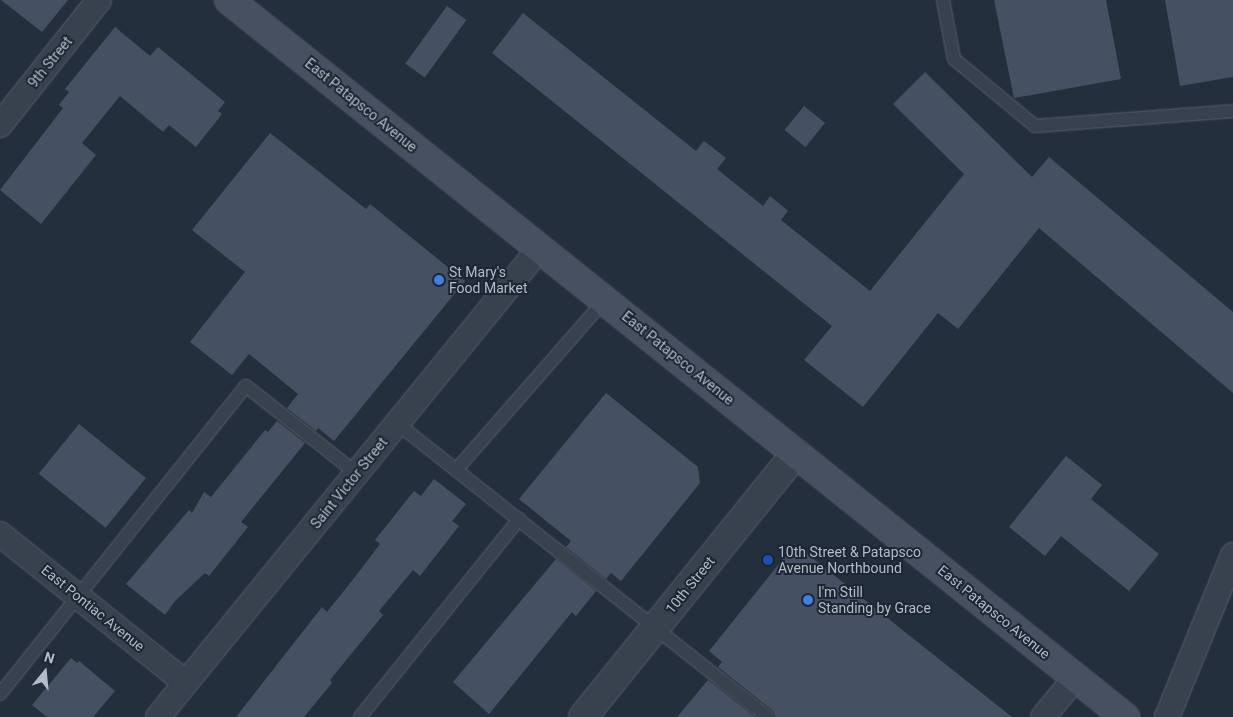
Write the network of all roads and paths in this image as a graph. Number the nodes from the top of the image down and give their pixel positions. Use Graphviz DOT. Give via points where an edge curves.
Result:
graph roads {
  1 [pos="99,0"];
  2 [pos="229,0"];
  3 [pos="943,0"];
  4 [pos="1233,111"];
  5 [pos="0,125"];
  6 [pos="540,248"];
  7 [pos="605,300"];
  8 [pos="398,424"];
  9 [pos="796,453"];
  10 [pos="456,470"];
  11 [pos="356,473"];
  12 [pos="519,519"];
  13 [pos="0,534"];
  14 [pos="1233,555"];
  15 [pos="78,596"];
  16 [pos="655,628"];
  17 [pos="1076,677"];
  18 [pos="186,683"];
  19 [pos="0,694"];
  20 [pos="158,717"];
  21 [pos="360,717"];
  22 [pos="583,717"];
  23 [pos="768,717"];
  24 [pos="1043,717"];
  25 [pos="1125,717"];
  26 [pos="1167,717"];
  1 -- 5 [label="street, 9th Street"];
  2 -- 6 [label="main road, East Patapsco Avenue"];
  3 -- 4 [label="lane" via="954,59 1035,126"];
  6 -- 7 [label="main road, East Patapsco Avenue"];
  6 -- 8 [label="street, Saint Victor Street"];
  7 -- 9 [label="main road, East Patapsco Avenue"];
  7 -- 10 [label="lane"];
  8 -- 10 [label="lane"];
  8 -- 11 [label="street, Saint Victor Street"];
  9 -- 16 [label="street, 10th Street"];
  9 -- 17 [label="main road, East Patapsco Avenue"];
  10 -- 12 [label="lane"];
  11 -- 15 [label="lane" via="246,386"];
  11 -- 18 [label="street, Saint Victor Street"];
  12 -- 16 [label="lane"];
  12 -- 21 [label="lane"];
  13 -- 15 [label="street, East Pontiac Avenue"];
  14 -- 26 [label="street"];
  15 -- 18 [label="street, East Pontiac Avenue"];
  15 -- 19 [label="lane"];
  16 -- 22 [label="street, 10th Street"];
  16 -- 23 [label="lane"];
  17 -- 24 [label="street"];
  17 -- 25 [label="main road, East Patapsco Avenue"];
  18 -- 20 [label="street, Saint Victor Street"];
}
